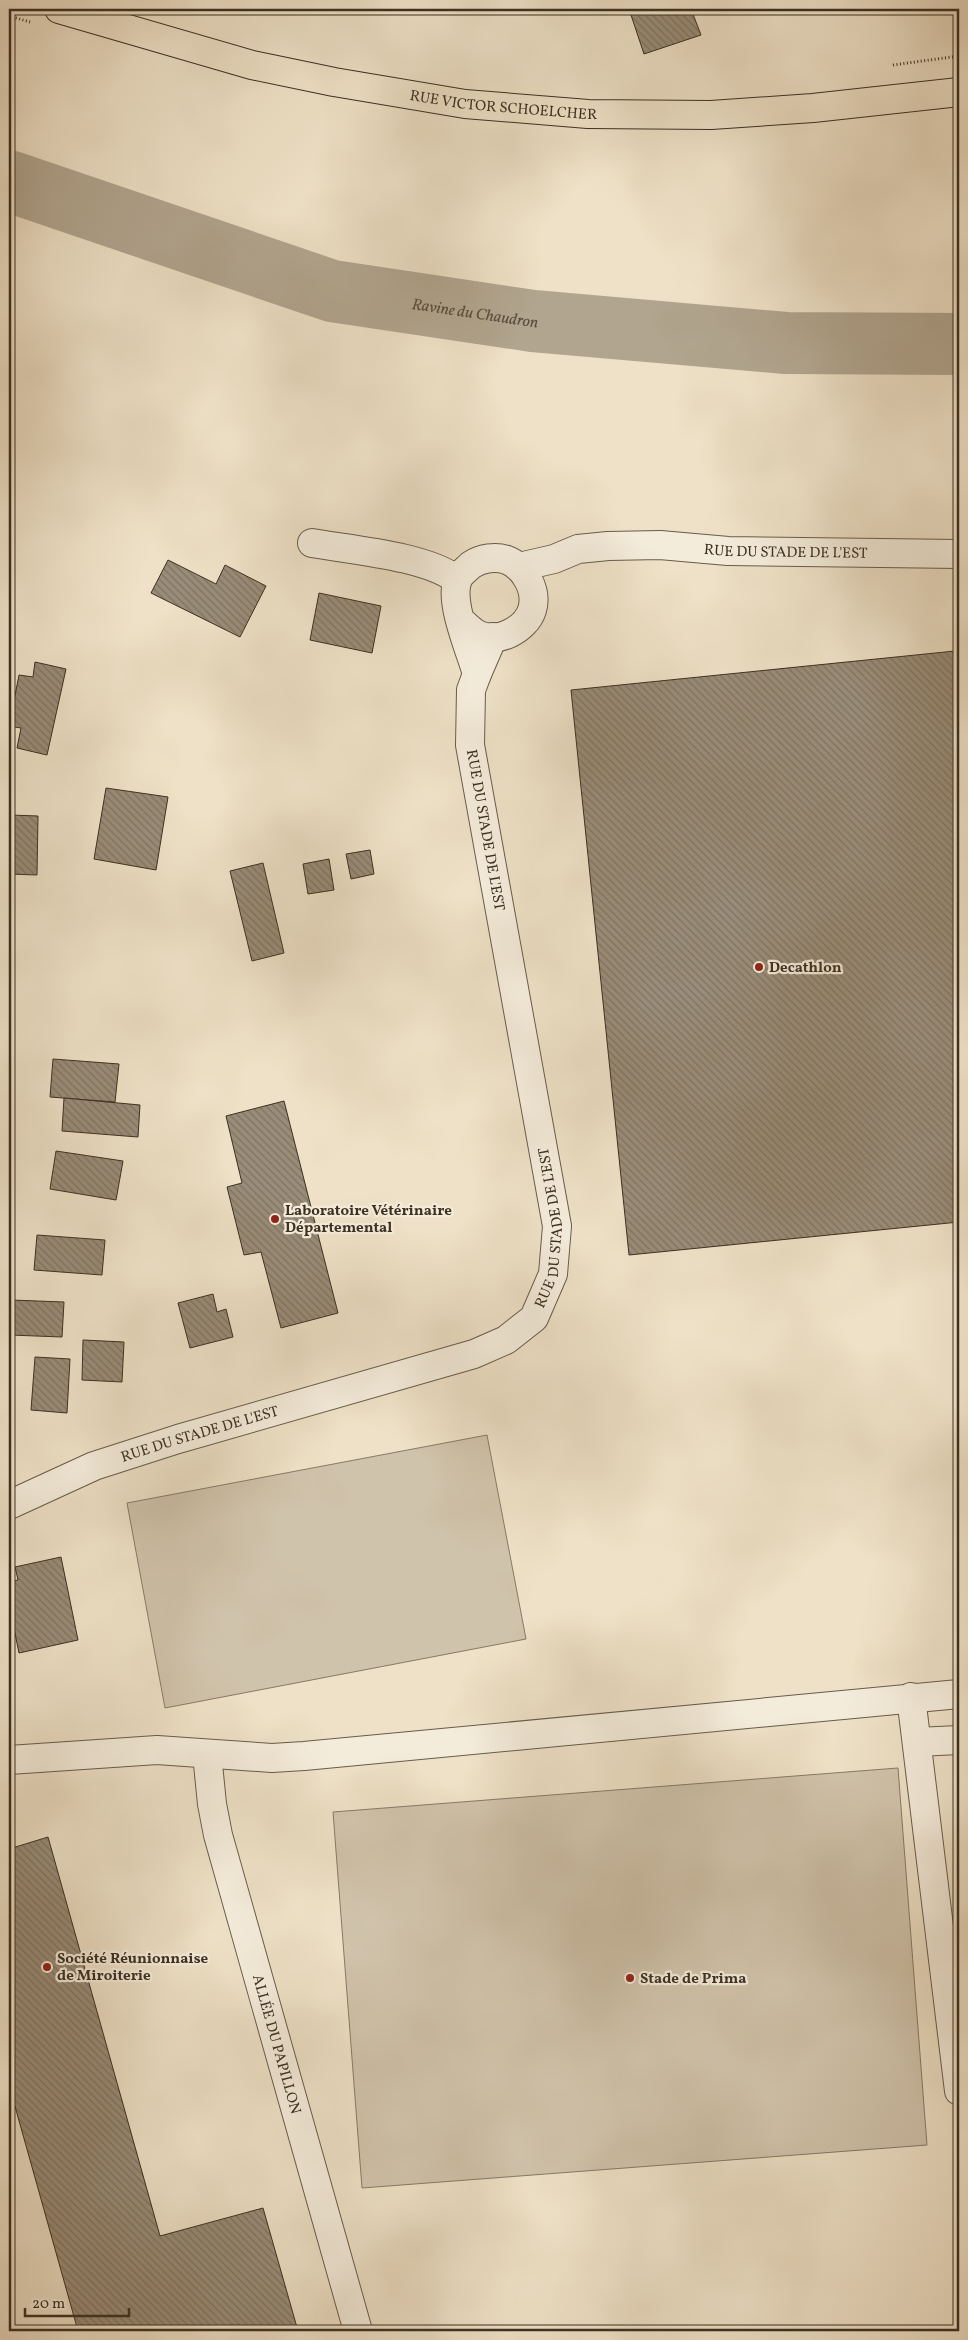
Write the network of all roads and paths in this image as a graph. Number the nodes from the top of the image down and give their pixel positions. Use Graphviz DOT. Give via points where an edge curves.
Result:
graph roads {
  1 [pos="59,9"];
  2 [pos="959,56"];
  3 [pos="892,65"];
  4 [pos="959,92"];
  5 [pos="312,543"];
  6 [pos="959,554"];
  7 [pos="554,560"];
  8 [pos="520,568"];
  9 [pos="457,580"];
  10 [pos="532,593"];
  11 [pos="461,621"];
  12 [pos="493,637"];
  13 [pos="476,674"];
  14 [pos="9,1505"];
  15 [pos="959,1694"];
  16 [pos="911,1697"];
  17 [pos="959,1740"];
  18 [pos="917,1742"];
  19 [pos="208,1754"];
  20 [pos="9,1760"];
  21 [pos="959,2091"];
  22 [pos="358,2331"];
  1 -- 4 [label="main road, RUE VICTOR SCHOELCHER" via="252,65 465,104 588,114 711,115"];
  2 -- 3 [label="path"];
  5 -- 9 [label="street" via="423,563 446,571"];
  6 -- 7 [label="street, RUE DU STADE DE L'EST" via="747,551 660,545 578,549"];
  7 -- 8 [label="street, RUE DU STADE DE L'EST"];
  7 -- 10 [label="street"];
  8 -- 9 [label="street" via="498,557 477,561"];
  8 -- 10 [label="street" via="528,577"];
  9 -- 11 [label="street, RUE DU STADE DE L'EST" via="454,595"];
  10 -- 12 [label="street" via="532,609 524,623 509,634"];
  11 -- 12 [label="street" via="479,636"];
  11 -- 13 [label="street, RUE DU STADE DE L'EST"];
  12 -- 13 [label="street, RUE DU STADE DE L'EST"];
  13 -- 14 [label="street, RUE DU STADE DE L'EST" via="471,690 470,745 557,1226 553,1274 534,1318 506,1340 474,1354 94,1466"];
  15 -- 16 [label="street"];
  16 -- 18 [label="street"];
  16 -- 19 [label="street" via="304,1756 272,1758"];
  17 -- 18 [label="street"];
  18 -- 21 [label="street"];
  19 -- 20 [label="street" via="157,1750"];
  19 -- 22 [label="street, ALLÉE DU PAPILLON" via="218,1834"];
}
